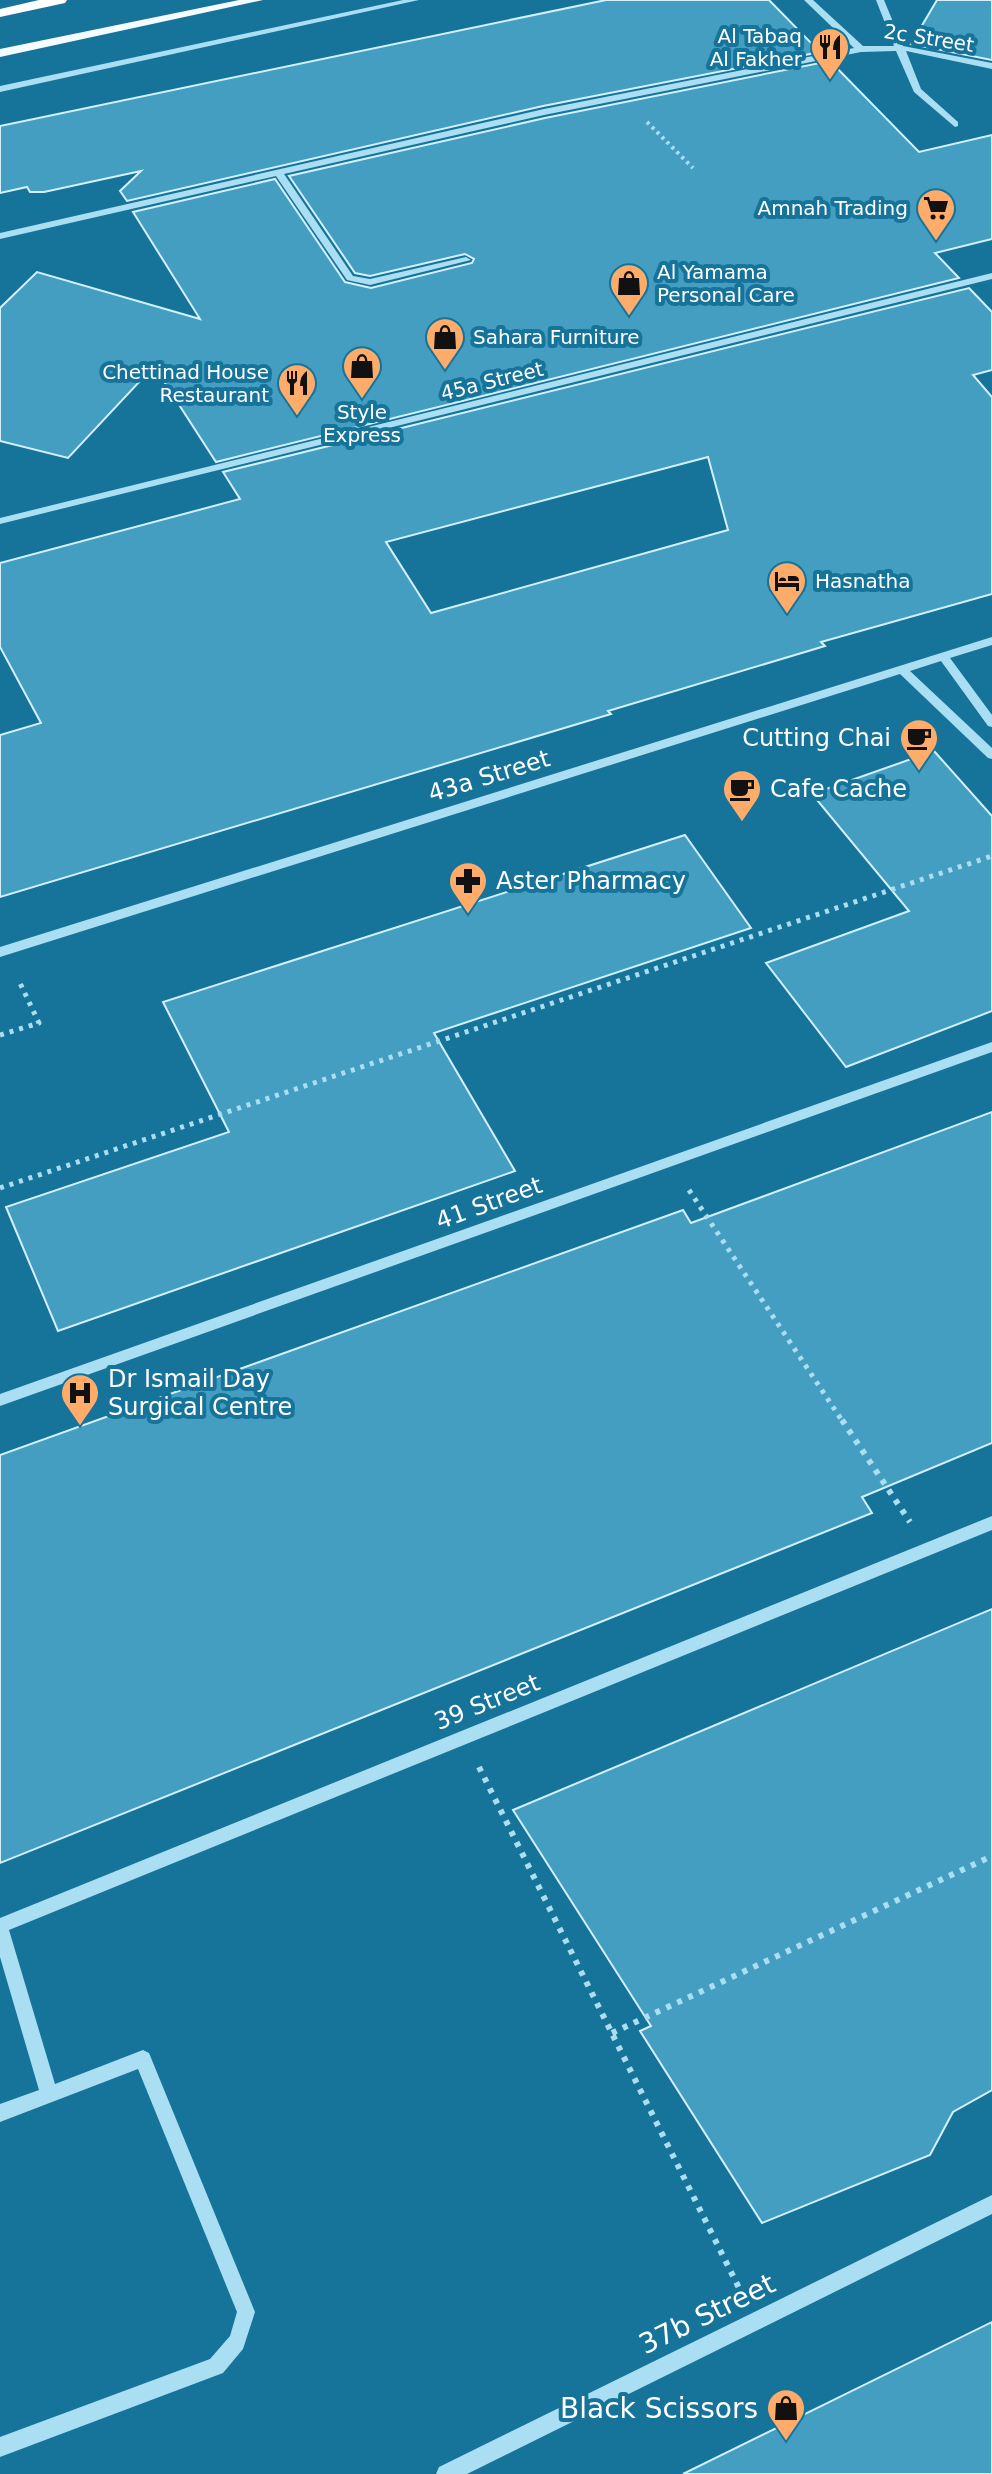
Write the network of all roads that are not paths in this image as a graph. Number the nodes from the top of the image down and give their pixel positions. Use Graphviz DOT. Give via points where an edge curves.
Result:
graph roads {
  1 [pos="60,0"];
  2 [pos="257,0"];
  3 [pos="415,0"];
  4 [pos="808,0"];
  5 [pos="880,0"];
  6 [pos="0,13"];
  7 [pos="902,48"];
  8 [pos="861,49"];
  9 [pos="0,53"];
  10 [pos="992,66"];
  11 [pos="0,89"];
  12 [pos="955,124"];
  13 [pos="279,173"];
  14 [pos="0,236"];
  15 [pos="466,260"];
  16 [pos="992,276"];
  17 [pos="0,521"];
  18 [pos="992,641"];
  19 [pos="943,656"];
  20 [pos="902,669"];
  21 [pos="992,723"];
  22 [pos="992,755"];
  23 [pos="2,952"];
  24 [pos="992,1047"];
  25 [pos="0,1400"];
  26 [pos="992,1523"];
  27 [pos="0,1927"];
  28 [pos="49,2094"];
  29 [pos="0,2113"];
  30 [pos="992,2204"];
  31 [pos="0,2447"];
  32 [pos="446,2474"];
  1 -- 6 [label="highway"];
  2 -- 9 [label="main road"];
  3 -- 11 [label="street"];
  4 -- 8 [label="street"];
  5 -- 7 [label="street"];
  7 -- 8 [label="street, 2c Street"];
  7 -- 10 [label="street, 2c Street"];
  7 -- 12 [label="street" via="917,90"];
  8 -- 13 [label="street, 2c Street" via="620,96"];
  13 -- 14 [label="street, 2c Street"];
  13 -- 15 [label="street" via="350,278 370,282"];
  16 -- 17 [label="street, 45a Street"];
  18 -- 19 [label="street, 43a Street"];
  19 -- 20 [label="street, 43a Street"];
  19 -- 21 [label="street"];
  20 -- 22 [label="street"];
  20 -- 23 [label="street, 43a Street"];
  24 -- 25 [label="street, 41 Street"];
  26 -- 27 [label="street, 39 Street"];
  27 -- 28 [label="street"];
  28 -- 29 [label="street"];
  28 -- 31 [label="street" via="143,2059 246,2312 232,2353 216,2366"];
  30 -- 32 [label="street, 37b Street"];
}
